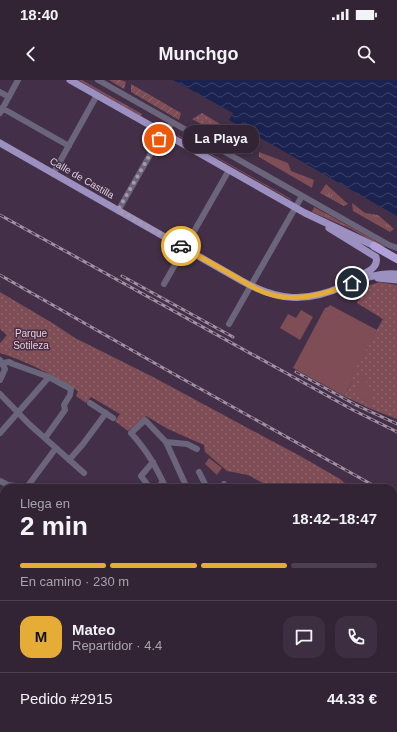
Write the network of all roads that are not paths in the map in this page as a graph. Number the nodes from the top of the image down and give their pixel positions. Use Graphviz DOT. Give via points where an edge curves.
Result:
graph roads {
  1 [pos="18,80"];
  2 [pos="70,80"];
  3 [pos="98,80"];
  4 [pos="0,92"];
  5 [pos="9,97"];
  6 [pos="95,99"];
  7 [pos="1,111"];
  8 [pos="172,122"];
  9 [pos="164,133"];
  10 [pos="0,143"];
  11 [pos="68,146"];
  12 [pos="230,170"];
  13 [pos="53,174"];
  14 [pos="302,196"];
  15 [pos="295,207"];
  16 [pos="118,210"];
  17 [pos="308,214"];
  18 [pos="374,246"];
  19 [pos="397,248"];
  20 [pos="186,249"];
  21 [pos="397,256"];
  22 [pos="397,260"];
  23 [pos="397,274"];
  24 [pos="370,277"];
  25 [pos="397,280"];
  26 [pos="164,284"];
  27 [pos="251,286"];
  28 [pos="312,296"];
  29 [pos="229,324"];
  30 [pos="1,361"];
  31 [pos="49,377"];
  32 [pos="0,380"];
  33 [pos="0,394"];
  34 [pos="90,403"];
  35 [pos="18,412"];
  36 [pos="106,413"];
  37 [pos="113,418"];
  38 [pos="0,433"];
  39 [pos="45,438"];
  40 [pos="166,442"];
  41 [pos="56,448"];
  42 [pos="197,449"];
  43 [pos="69,460"];
  44 [pos="153,462"];
  45 [pos="199,472"];
  46 [pos="84,473"];
  47 [pos="31,484"];
  48 [pos="146,484"];
  49 [pos="164,484"];
  50 [pos="185,484"];
  51 [pos="204,484"];
  52 [pos="397,532"];
  53 [pos="397,537"];
  54 [pos="397,542"];
  1 -- 5 [label="street"];
  2 -- 6 [label="main road"];
  3 -- 8 [label="street"];
  4 -- 5 [label="street"];
  5 -- 7 [label="street"];
  6 -- 9 [label="main road"];
  6 -- 11 [label="street"];
  7 -- 11 [label="street"];
  8 -- 9 [label="street"];
  8 -- 14 [label="street"];
  9 -- 12 [label="main road"];
  9 -- 16 [label="street"];
  10 -- 13 [label="main road, Calle de Castilla"];
  11 -- 13 [label="street"];
  12 -- 15 [label="main road"];
  12 -- 20 [label="street"];
  13 -- 16 [label="main road, Calle de Castilla"];
  14 -- 15 [label="street"];
  14 -- 19 [label="street"];
  15 -- 17 [label="main road"];
  15 -- 27 [label="street"];
  16 -- 20 [label="main road, Calle de Castilla"];
  17 -- 18 [label="main road"];
  17 -- 28 [label="main road" via="372,253 378,261 372,270"];
  18 -- 21 [label="main road"];
  18 -- 22 [label="highway"];
  20 -- 26 [label="street"];
  20 -- 27 [label="main road, Calle de Castilla"];
  23 -- 24 [label="main road, Calle de Castilla"];
  24 -- 25 [label="main road"];
  24 -- 28 [label="main road, Calle de Castilla" via="325,294"];
  27 -- 28 [label="main road, Calle de Castilla" via="283,297"];
  27 -- 29 [label="street"];
  30 -- 31 [label="street"];
  30 -- 32 [label="street" via="5,369"];
  31 -- 35 [label="street"];
  31 -- 39 [label="street" via="71,389 64,405 65,410"];
  33 -- 35 [label="street"];
  34 -- 36 [label="street"];
  35 -- 38 [label="street"];
  35 -- 39 [label="street"];
  36 -- 37 [label="street"];
  36 -- 43 [label="street"];
  39 -- 41 [label="street"];
  40 -- 42 [label="street" via="187,444"];
  40 -- 44 [label="street" via="145,420 131,433"];
  40 -- 50 [label="street"];
  41 -- 43 [label="street"];
  41 -- 47 [label="street"];
  43 -- 46 [label="street"];
  44 -- 48 [label="street" via="141,476"];
  44 -- 49 [label="street"];
  45 -- 51 [label="street"];
  52 -- 53 [label="highway"];
  53 -- 54 [label="main road"];
}
